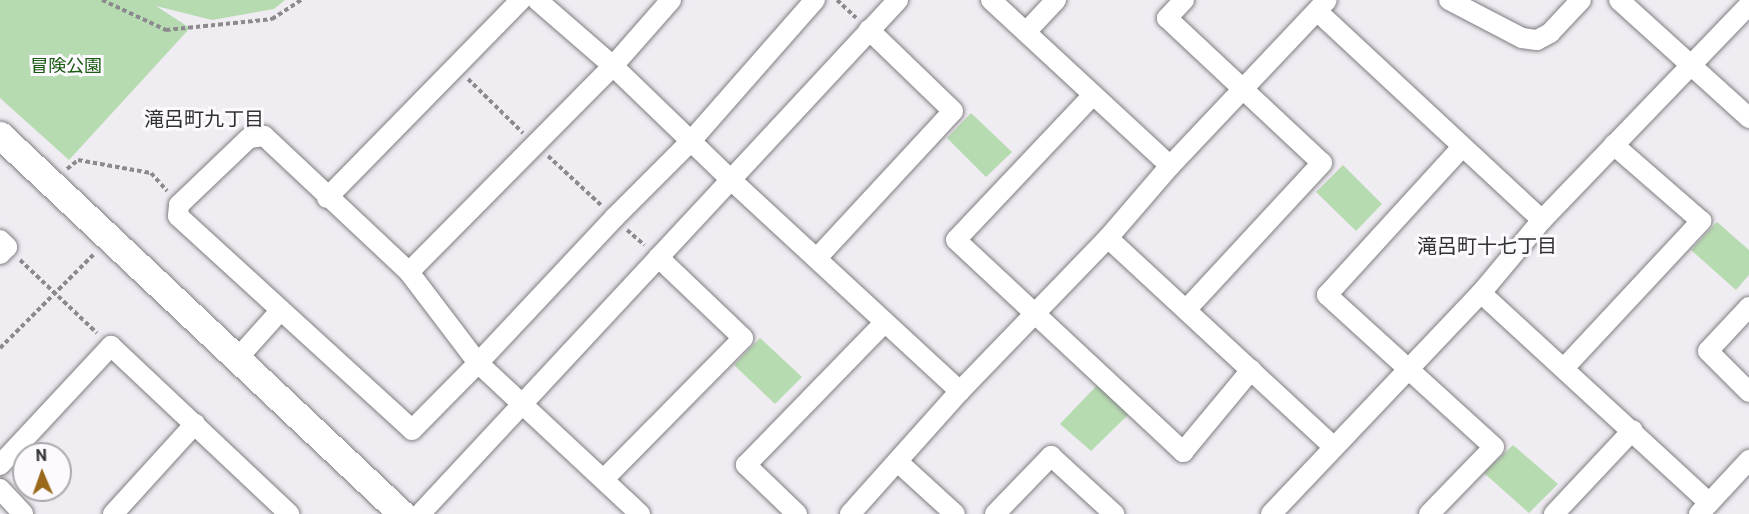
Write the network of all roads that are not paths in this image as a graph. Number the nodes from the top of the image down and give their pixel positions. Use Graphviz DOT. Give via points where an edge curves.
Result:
graph roads {
  1 [pos="521,0"];
  2 [pos="537,0"];
  3 [pos="671,0"];
  4 [pos="815,0"];
  5 [pos="898,0"];
  6 [pos="991,0"];
  7 [pos="1056,0"];
  8 [pos="1184,0"];
  9 [pos="1449,0"];
  10 [pos="1581,0"];
  11 [pos="1618,0"];
  12 [pos="1749,5"];
  13 [pos="1322,6"];
  14 [pos="869,30"];
  15 [pos="1026,32"];
  16 [pos="1693,65"];
  17 [pos="613,66"];
  18 [pos="1244,92"];
  19 [pos="1093,95"];
  20 [pos="1749,118"];
  21 [pos="0,135"];
  22 [pos="691,141"];
  23 [pos="1614,145"];
  24 [pos="1462,147"];
  25 [pos="1170,166"];
  26 [pos="730,179"];
  27 [pos="327,198"];
  28 [pos="1542,220"];
  29 [pos="1108,238"];
  30 [pos="658,257"];
  31 [pos="817,258"];
  32 [pos="408,272"];
  33 [pos="1481,293"];
  34 [pos="1749,307"];
  35 [pos="1187,309"];
  36 [pos="280,311"];
  37 [pos="1035,315"];
  38 [pos="884,323"];
  39 [pos="237,359"];
  40 [pos="478,363"];
  41 [pos="1565,368"];
  42 [pos="1408,369"];
  43 [pos="1251,370"];
  44 [pos="960,391"];
  45 [pos="1749,392"];
  46 [pos="520,404"];
  47 [pos="195,424"];
  48 [pos="1633,430"];
  49 [pos="1333,446"];
  50 [pos="1749,460"];
  51 [pos="898,462"];
  52 [pos="0,465"];
  53 [pos="604,479"];
  54 [pos="0,489"];
  55 [pos="1704,509"];
  56 [pos="23,514"];
  57 [pos="113,514"];
  58 [pos="289,514"];
  59 [pos="402,514"];
  60 [pos="420,514"];
  61 [pos="640,514"];
  62 [pos="797,514"];
  63 [pos="850,514"];
  64 [pos="955,514"];
  65 [pos="995,514"];
  66 [pos="1113,514"];
  67 [pos="1271,514"];
  68 [pos="1429,514"];
  69 [pos="1554,514"];
  1 -- 27 [label="street"];
  2 -- 17 [label="street"];
  3 -- 17 [label="street"];
  4 -- 22 [label="street"];
  5 -- 14 [label="street"];
  6 -- 15 [label="street"];
  7 -- 15 [label="street"];
  8 -- 18 [label="street" via="1167,18"];
  9 -- 10 [label="street" via="1522,38 1537,40 1550,33"];
  11 -- 16 [label="street"];
  12 -- 16 [label="street"];
  13 -- 18 [label="street"];
  13 -- 24 [label="street"];
  14 -- 26 [label="street"];
  14 -- 31 [label="street" via="953,111"];
  15 -- 19 [label="street"];
  16 -- 20 [label="street"];
  16 -- 23 [label="street"];
  17 -- 22 [label="street"];
  17 -- 32 [label="street"];
  18 -- 25 [label="street"];
  18 -- 35 [label="street" via="1322,163"];
  19 -- 25 [label="street"];
  19 -- 37 [label="street" via="956,240"];
  21 -- 39 [label="street"];
  22 -- 26 [label="street"];
  22 -- 40 [label="street"];
  23 -- 28 [label="street"];
  23 -- 41 [label="street" via="1701,221"];
  24 -- 28 [label="street"];
  24 -- 42 [label="street" via="1327,295"];
  25 -- 29 [label="street"];
  26 -- 30 [label="street"];
  26 -- 31 [label="street"];
  27 -- 32 [label="street"];
  27 -- 36 [label="street" via="264,136 249,138 179,205 178,216"];
  28 -- 33 [label="street"];
  29 -- 35 [label="street"];
  29 -- 37 [label="street"];
  30 -- 46 [label="street"];
  30 -- 53 [label="street" via="743,338"];
  31 -- 38 [label="street"];
  32 -- 40 [label="street"];
  33 -- 41 [label="street"];
  33 -- 42 [label="street"];
  34 -- 45 [label="street" via="1708,351"];
  35 -- 43 [label="street"];
  36 -- 39 [label="street"];
  36 -- 40 [label="street" via="412,430"];
  37 -- 43 [label="street" via="1183,452"];
  37 -- 44 [label="street"];
  38 -- 44 [label="street"];
  38 -- 62 [label="street" via="746,465"];
  39 -- 59 [label="street"];
  40 -- 46 [label="street"];
  41 -- 48 [label="street"];
  42 -- 49 [label="street"];
  42 -- 68 [label="street" via="1494,447"];
  43 -- 49 [label="street"];
  44 -- 51 [label="street"];
  46 -- 53 [label="street"];
  46 -- 60 [label="street"];
  47 -- 52 [label="street" via="111,346"];
  47 -- 57 [label="street"];
  47 -- 58 [label="street"];
  48 -- 55 [label="street"];
  48 -- 69 [label="street"];
  49 -- 67 [label="street"];
  50 -- 55 [label="street"];
  51 -- 63 [label="street"];
  51 -- 64 [label="street"];
  53 -- 61 [label="street"];
  54 -- 56 [label="street"];
  65 -- 66 [label="street" via="1051,456"];
}
